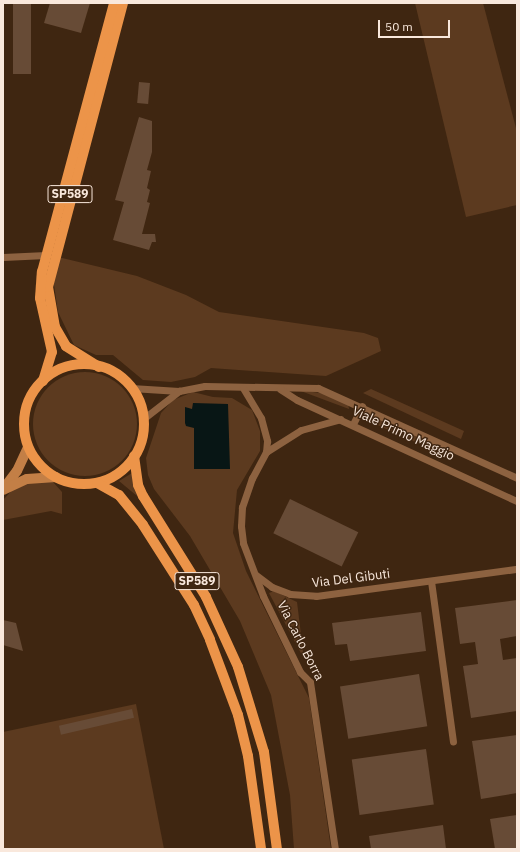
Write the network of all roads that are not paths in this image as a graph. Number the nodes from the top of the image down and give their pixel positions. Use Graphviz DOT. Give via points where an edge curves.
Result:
graph roads {
  1 [pos="114,3"];
  2 [pos="123,3"];
  3 [pos="46,255"];
  4 [pos="3,257"];
  5 [pos="99,366"];
  6 [pos="43,380"];
  7 [pos="132,388"];
  8 [pos="243,388"];
  9 [pos="280,389"];
  10 [pos="179,391"];
  11 [pos="362,406"];
  12 [pos="144,419"];
  13 [pos="341,419"];
  14 [pos="353,424"];
  15 [pos="28,447"];
  16 [pos="266,452"];
  17 [pos="134,456"];
  18 [pos="56,477"];
  19 [pos="517,478"];
  20 [pos="97,482"];
  21 [pos="517,501"];
  22 [pos="517,569"];
  23 [pos="256,575"];
  24 [pos="431,581"];
  25 [pos="453,742"];
  26 [pos="261,849"];
  27 [pos="277,849"];
  28 [pos="335,849"];
  1 -- 3 [label="main road, SP589"];
  2 -- 5 [label="main road, SP589" via="48,287 55,327 66,346"];
  3 -- 4 [label="street"];
  3 -- 6 [label="main road, SP589" via="40,298 52,352"];
  5 -- 6 [label="main road, SP589" via="71,366"];
  5 -- 7 [label="main road, SP589" via="112,371"];
  6 -- 15 [label="main road, SP589" via="32,395 25,412 24,429"];
  7 -- 10 [label="street"];
  7 -- 12 [label="main road, SP589" via="140,402"];
  8 -- 9 [label="street, Viale Primo Maggio"];
  8 -- 10 [label="street, Viale Primo Maggio" via="205,386"];
  8 -- 16 [label="street, Via Carlo Borra" via="266,430"];
  9 -- 11 [label="street, Viale Primo Maggio" via="318,388"];
  9 -- 13 [label="street, Viale Primo Maggio"];
  10 -- 12 [label="street" via="161,402"];
  11 -- 14 [label="street"];
  11 -- 19 [label="street, Viale Primo Maggio"];
  12 -- 17 [label="main road, SP589" via="142,438"];
  13 -- 14 [label="street, Viale Primo Maggio"];
  13 -- 16 [label="street, Via Carlo Borra" via="301,430"];
  14 -- 21 [label="street, Viale Primo Maggio"];
  15 -- 18 [label="main road, SP589" via="44,470"];
  15 -- 18 [label="street" via="17,471 3,490 27,479"];
  16 -- 23 [label="street, Via Carlo Borra" via="252,478 242,507 243,543"];
  17 -- 20 [label="main road, SP589" via="124,468"];
  17 -- 27 [label="main road, SP589" via="138,485 143,496 203,590 238,667 264,752"];
  18 -- 20 [label="main road, SP589" via="69,482"];
  20 -- 26 [label="main road, SP589" via="119,495 143,524 194,605 210,640 238,715 248,756"];
  22 -- 24 [label="street, Via Del Gibuti"];
  23 -- 24 [label="street, Via Del Gibuti" via="272,587 303,597"];
  23 -- 28 [label="street, Via Carlo Borra" via="300,672 310,682"];
  24 -- 25 [label="street"];
}
